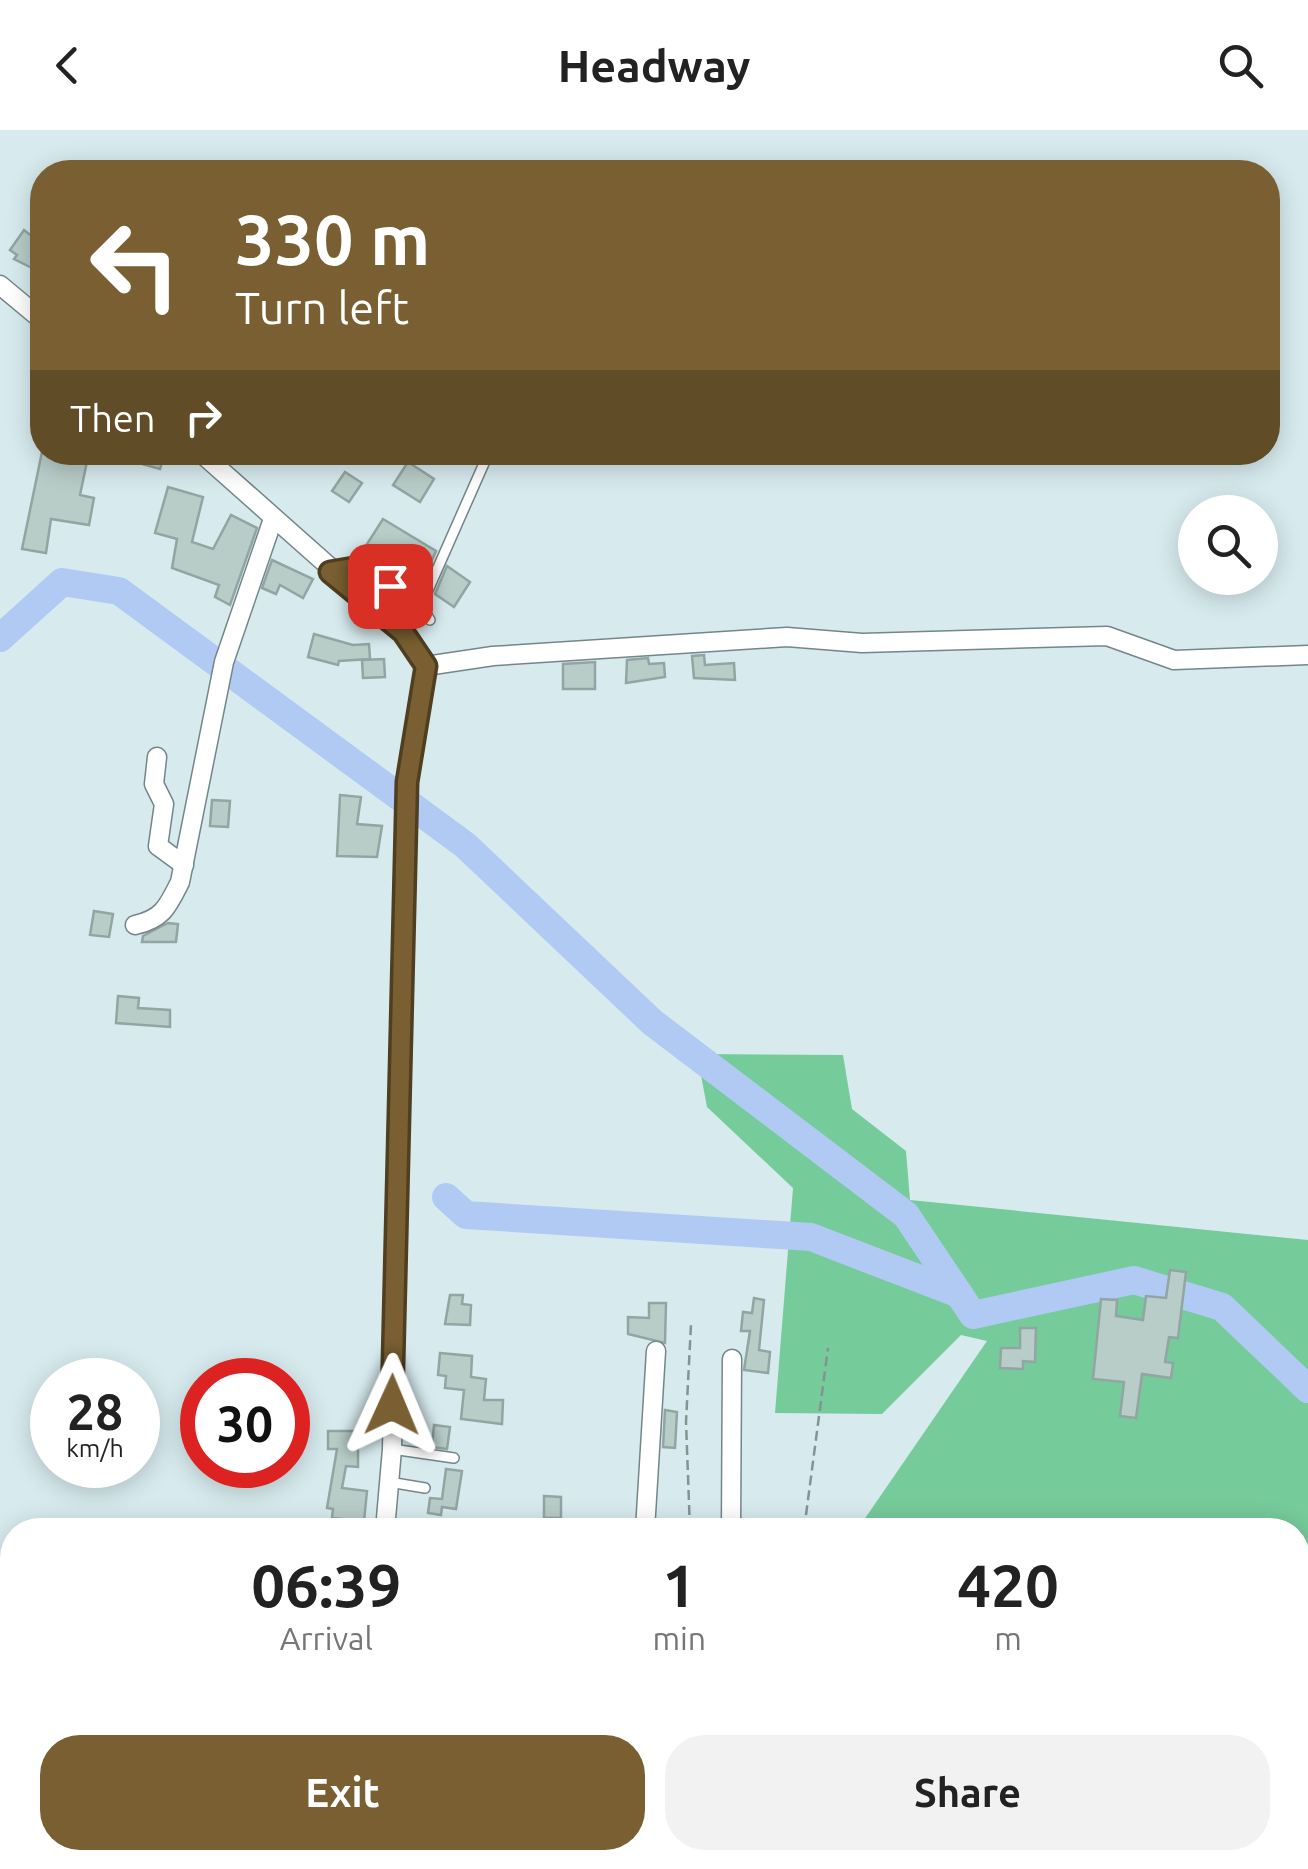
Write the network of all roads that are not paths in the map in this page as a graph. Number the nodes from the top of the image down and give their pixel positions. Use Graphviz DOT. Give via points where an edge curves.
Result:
graph roads {
  1 [pos="0,285"];
  2 [pos="30,310"];
  3 [pos="214,465"];
  4 [pos="483,465"];
  5 [pos="273,519"];
  6 [pos="330,572"];
  7 [pos="421,606"];
  8 [pos="430,620"];
  9 [pos="1308,655"];
  10 [pos="426,666"];
  11 [pos="157,758"];
  12 [pos="184,865"];
  13 [pos="135,925"];
  14 [pos="656,1352"];
  15 [pos="732,1359"];
  16 [pos="392,1449"];
  17 [pos="454,1458"];
  18 [pos="389,1482"];
  19 [pos="425,1488"];
  20 [pos="386,1518"];
  21 [pos="646,1518"];
  22 [pos="731,1518"];
  1 -- 2 [label="street"];
  3 -- 5 [label="street"];
  4 -- 7 [label="lane"];
  5 -- 6 [label="street"];
  5 -- 12 [label="street" via="223,666"];
  6 -- 7 [label="lane" via="360,567"];
  6 -- 10 [label="street" via="403,632"];
  7 -- 8 [label="lane"];
  9 -- 10 [label="street" via="1174,660 1107,636 862,643 786,636"];
  10 -- 16 [label="street" via="407,782"];
  11 -- 12 [label="street" via="154,784 164,804 158,846"];
  12 -- 13 [label="street" via="166,912"];
  14 -- 21 [label="street"];
  15 -- 22 [label="street"];
  16 -- 17 [label="lane"];
  16 -- 18 [label="street"];
  18 -- 19 [label="lane"];
  18 -- 20 [label="street"];
}
